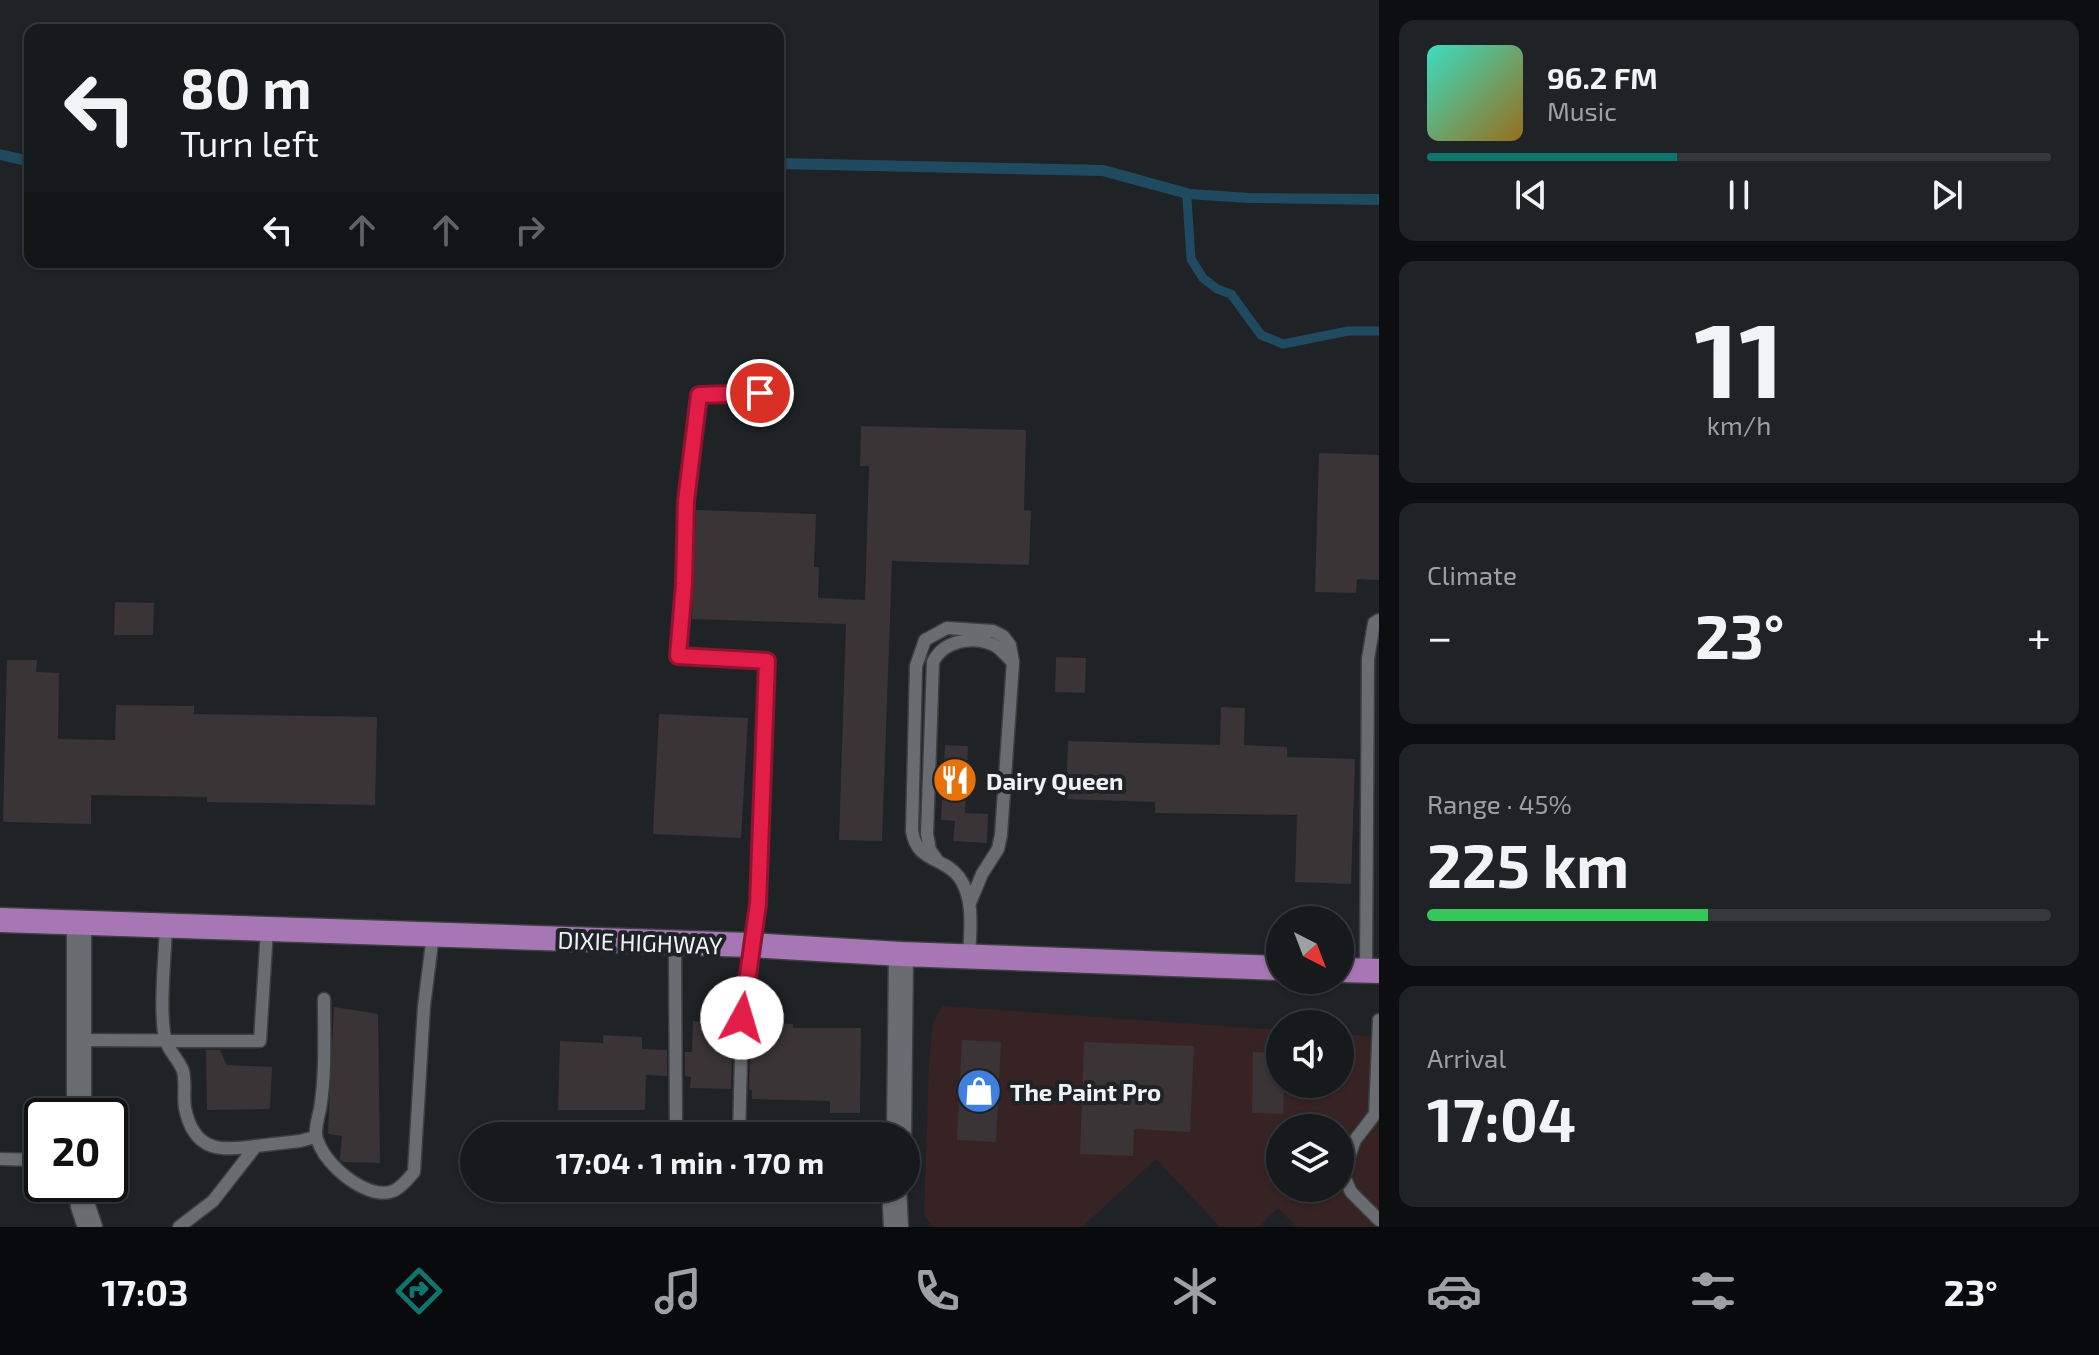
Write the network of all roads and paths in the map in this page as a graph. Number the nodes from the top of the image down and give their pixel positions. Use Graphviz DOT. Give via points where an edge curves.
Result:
graph roads {
  1 [pos="760,393"];
  2 [pos="1379,620"];
  3 [pos="970,903"];
  4 [pos="0,920"];
  5 [pos="79,923"];
  6 [pos="166,926"];
  7 [pos="267,929"];
  8 [pos="433,935"];
  9 [pos="675,943"];
  10 [pos="750,945"];
  11 [pos="901,954"];
  12 [pos="969,957"];
  13 [pos="1266,968"];
  14 [pos="1372,971"];
  15 [pos="324,999"];
  16 [pos="1379,1020"];
  17 [pos="81,1040"];
  18 [pos="165,1040"];
  19 [pos="79,1098"];
  20 [pos="676,1122"];
  21 [pos="739,1122"];
  22 [pos="899,1122"];
  23 [pos="315,1137"];
  24 [pos="256,1146"];
  25 [pos="0,1159"];
  26 [pos="24,1160"];
  27 [pos="83,1202"];
  28 [pos="895,1202"];
  29 [pos="1379,1220"];
  30 [pos="90,1227"];
  31 [pos="179,1227"];
  32 [pos="896,1227"];
  1 -- 10 [label="lane" via="699,395 686,501 678,656 767,661 758,904"];
  2 -- 14 [label="lane" via="1368,659"];
  3 -- 3 [label="lane" via="1001,835 1013,662 1010,645 993,631 941,630 925,640 916,666 912,831 927,857 960,878"];
  3 -- 12 [label="lane"];
  4 -- 5 [label="main road, DIXIE HIGHWAY"];
  5 -- 6 [label="main road, DIXIE HIGHWAY"];
  5 -- 17 [label="street"];
  6 -- 7 [label="main road, DIXIE HIGHWAY"];
  6 -- 18 [label="lane"];
  7 -- 8 [label="main road, DIXIE HIGHWAY"];
  7 -- 18 [label="lane" via="260,1041"];
  8 -- 9 [label="main road, DIXIE HIGHWAY"];
  8 -- 23 [label="lane" via="414,1172 400,1189 389,1194 373,1191 352,1181 326,1157"];
  9 -- 10 [label="main road, DIXIE HIGHWAY"];
  9 -- 20 [label="lane"];
  10 -- 11 [label="main road, DIXIE HIGHWAY"];
  10 -- 21 [label="lane"];
  11 -- 12 [label="main road, DIXIE HIGHWAY"];
  11 -- 22 [label="street"];
  12 -- 13 [label="main road, DIXIE HIGHWAY"];
  15 -- 23 [label="lane" via="323,1089"];
  16 -- 29 [label="lane" via="1375,1114 1355,1140 1343,1174 1351,1192"];
  17 -- 18 [label="lane"];
  17 -- 19 [label="street"];
  18 -- 24 [label="lane" via="183,1070 185,1109 203,1141 214,1149"];
  23 -- 24 [label="lane"];
  24 -- 31 [label="lane" via="213,1201"];
  25 -- 26 [label="lane"];
  27 -- 30 [label="street"];
  28 -- 32 [label="street"];
}
